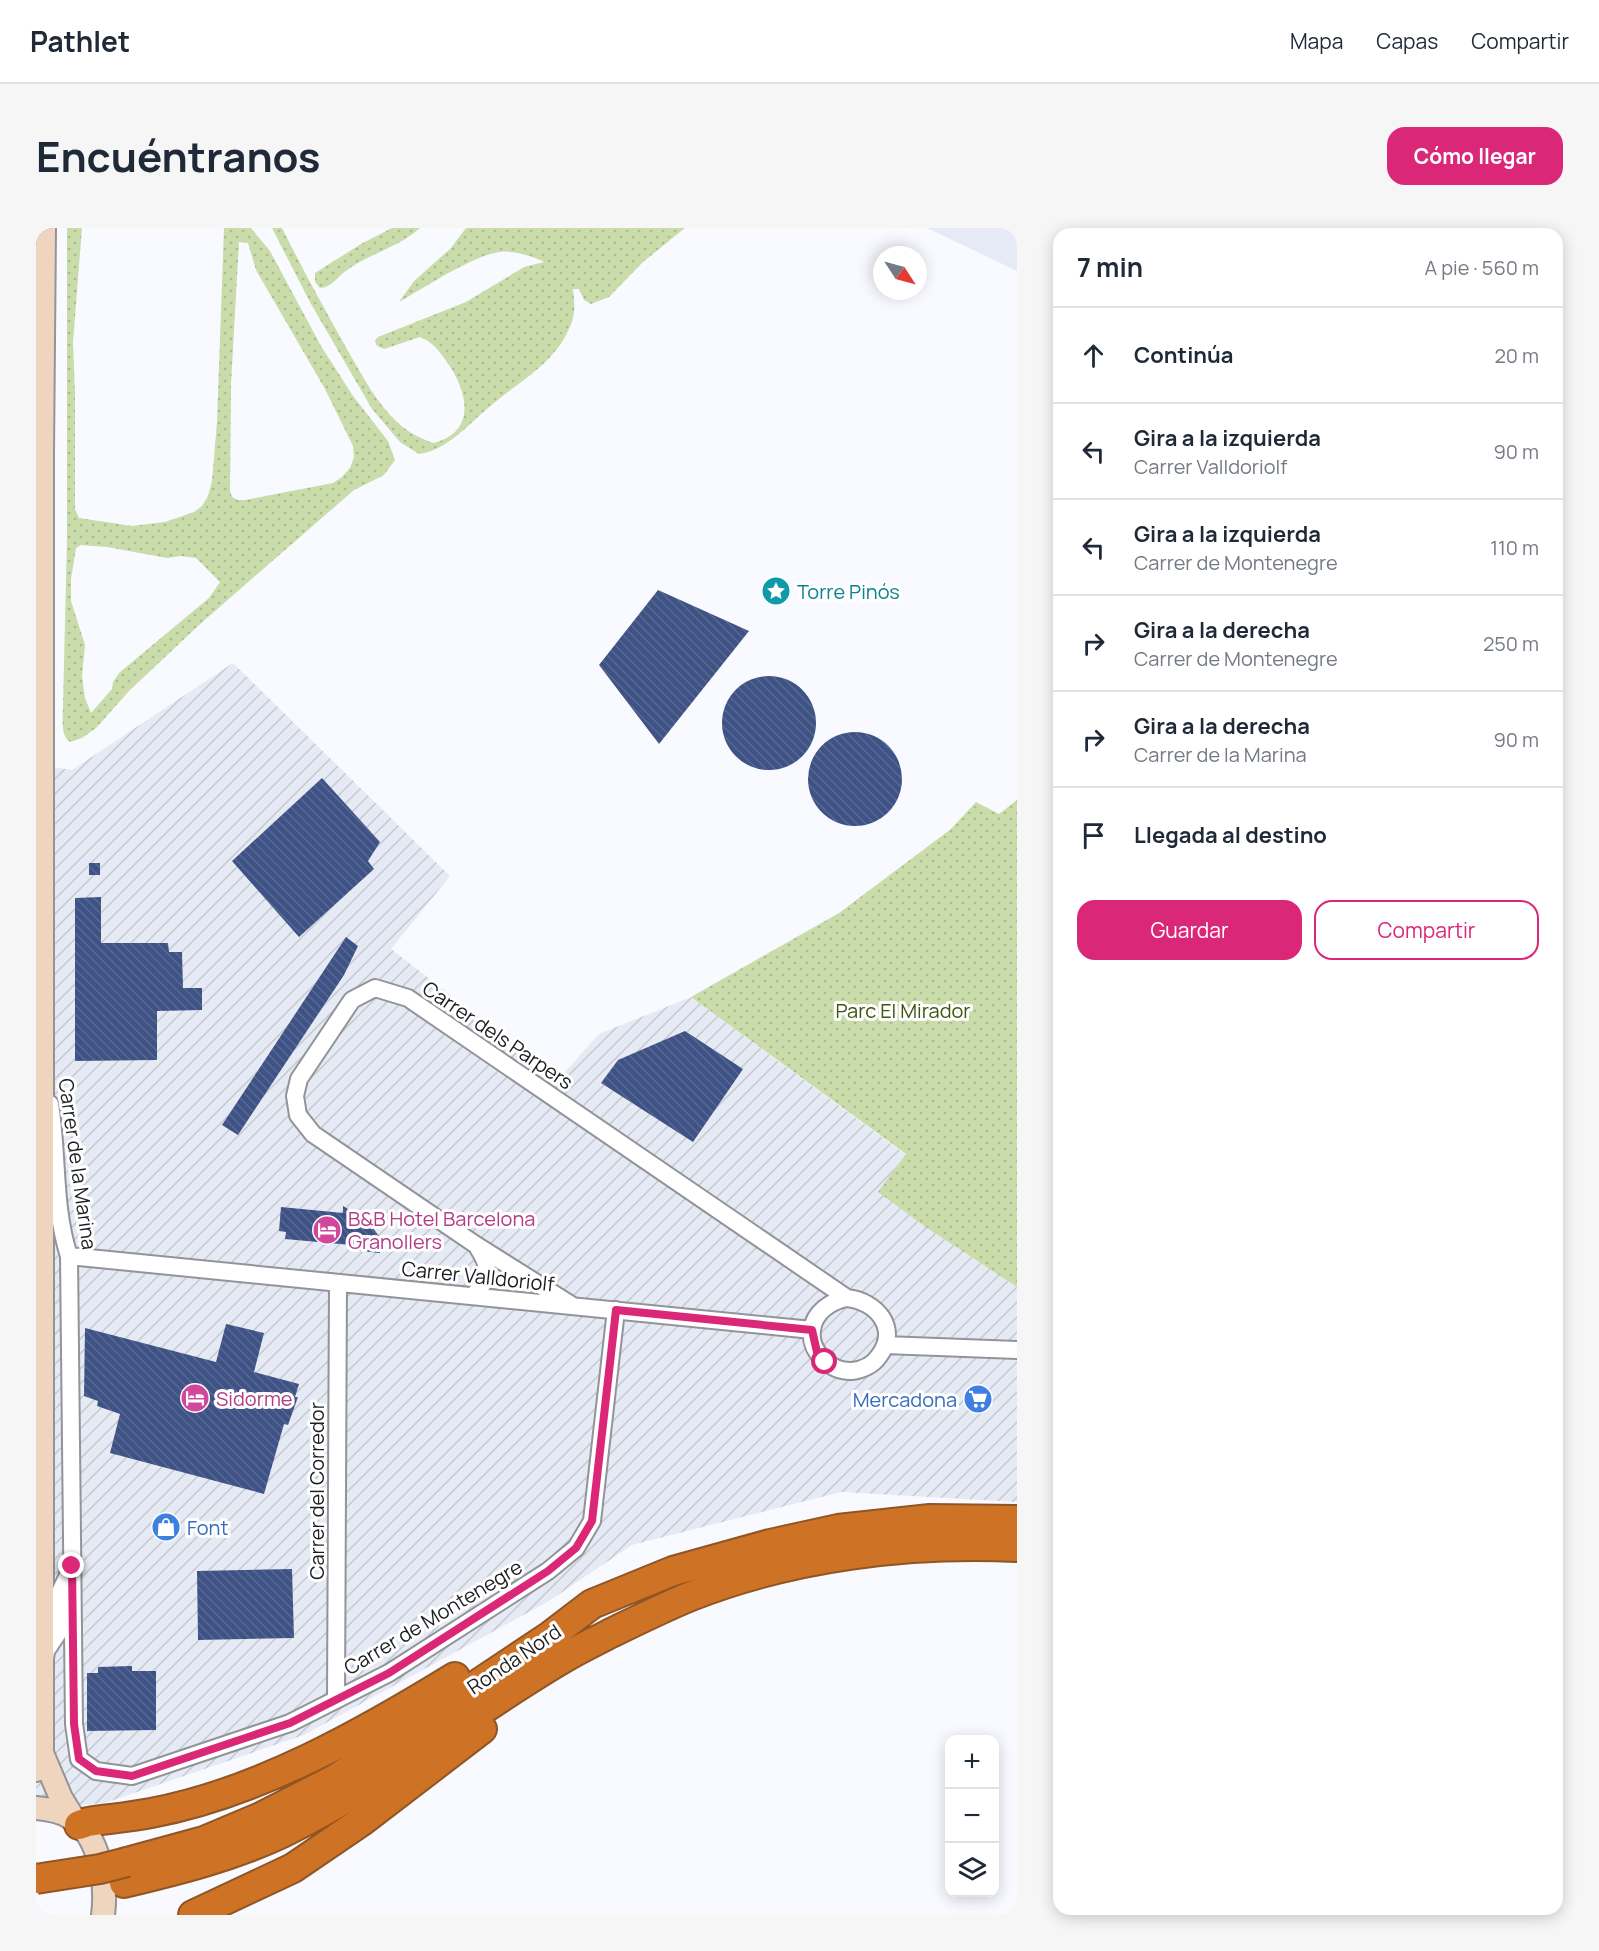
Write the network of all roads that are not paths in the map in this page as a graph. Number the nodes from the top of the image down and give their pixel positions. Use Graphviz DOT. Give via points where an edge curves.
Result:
graph roads {
  1 [pos="44,228"];
  2 [pos="39,699"];
  3 [pos="39,837"];
  4 [pos="42,1055"];
  5 [pos="476,1245"];
  6 [pos="69,1256"];
  7 [pos="338,1283"];
  8 [pos="473,1296"];
  9 [pos="847,1298"];
  10 [pos="573,1306"];
  11 [pos="616,1310"];
  12 [pos="812,1330"];
  13 [pos="885,1345"];
  14 [pos="1017,1350"];
  15 [pos="1017,1520"];
  16 [pos="1017,1547"];
  17 [pos="72,1566"];
  18 [pos="592,1604"];
  19 [pos="39,1636"];
  20 [pos="566,1656"];
  21 [pos="42,1696"];
  22 [pos="336,1699"];
  23 [pos="79,1759"];
  24 [pos="39,1762"];
  25 [pos="36,1808"];
  26 [pos="76,1822"];
  27 [pos="125,1872"];
  28 [pos="36,1879"];
  29 [pos="36,1895"];
  30 [pos="103,1915"];
  31 [pos="193,1915"];
  1 -- 2 [label="street"];
  2 -- 3 [label="street"];
  3 -- 4 [label="street"];
  4 -- 6 [label="street, Carrer de la Marina" via="54,1128 62,1235"];
  4 -- 19 [label="street"];
  5 -- 8 [label="street" via="487,1262 488,1273"];
  5 -- 9 [label="street, Carrer dels Parpers" via="313,1134 298,1115 295,1096 299,1079 352,1000 375,988 408,998"];
  5 -- 10 [label="street, Carrer dels Parpers"];
  6 -- 7 [label="street, Carrer Valldoriolf"];
  6 -- 17 [label="street, Carrer de la Marina"];
  7 -- 8 [label="street, Carrer Valldoriolf"];
  7 -- 22 [label="street, Carrer del Corredor"];
  8 -- 10 [label="street, Carrer Valldoriolf"];
  9 -- 12 [label="street" via="827,1306"];
  9 -- 13 [label="street" via="865,1302 880,1314 885,1324"];
  10 -- 11 [label="street, Carrer Valldoriolf"];
  11 -- 12 [label="street, Carrer Valldoriolf"];
  11 -- 22 [label="street, Carrer de Montenegre" via="592,1521 576,1548 548,1571 389,1673"];
  12 -- 13 [label="street" via="817,1352 825,1362 845,1371 870,1365"];
  13 -- 14 [label="street"];
  15 -- 18 [label="highway, Ronda Nord" via="930,1519 838,1529 673,1571"];
  16 -- 20 [label="highway, Ronda Nord" via="935,1546 798,1564 692,1596"];
  17 -- 21 [label="street, Carrer de la Marina" via="61,1590 58,1634 46,1651"];
  17 -- 23 [label="street, Carrer de la Marina" via="74,1724"];
  18 -- 26 [label="highway" via="521,1637 333,1746 262,1779 152,1813"];
  18 -- 27 [label="highway, Ronda Nord" via="337,1778 261,1817"];
  19 -- 21 [label="street"];
  20 -- 27 [label="highway, Ronda Nord" via="349,1797 281,1833 197,1866"];
  20 -- 31 [label="highway" via="523,1697 435,1766 303,1862"];
  21 -- 24 [label="street"];
  22 -- 23 [label="street, Carrer de Montenegre" via="290,1723 132,1776 96,1771"];
  24 -- 26 [label="street"];
  25 -- 26 [label="street" via="62,1813"];
  26 -- 30 [label="street" via="97,1853 103,1877"];
  27 -- 28 [label="highway, Ronda Nord, bridge" via="100,1869"];
  27 -- 29 [label="highway, Ronda Nord" via="69,1893"];
}
